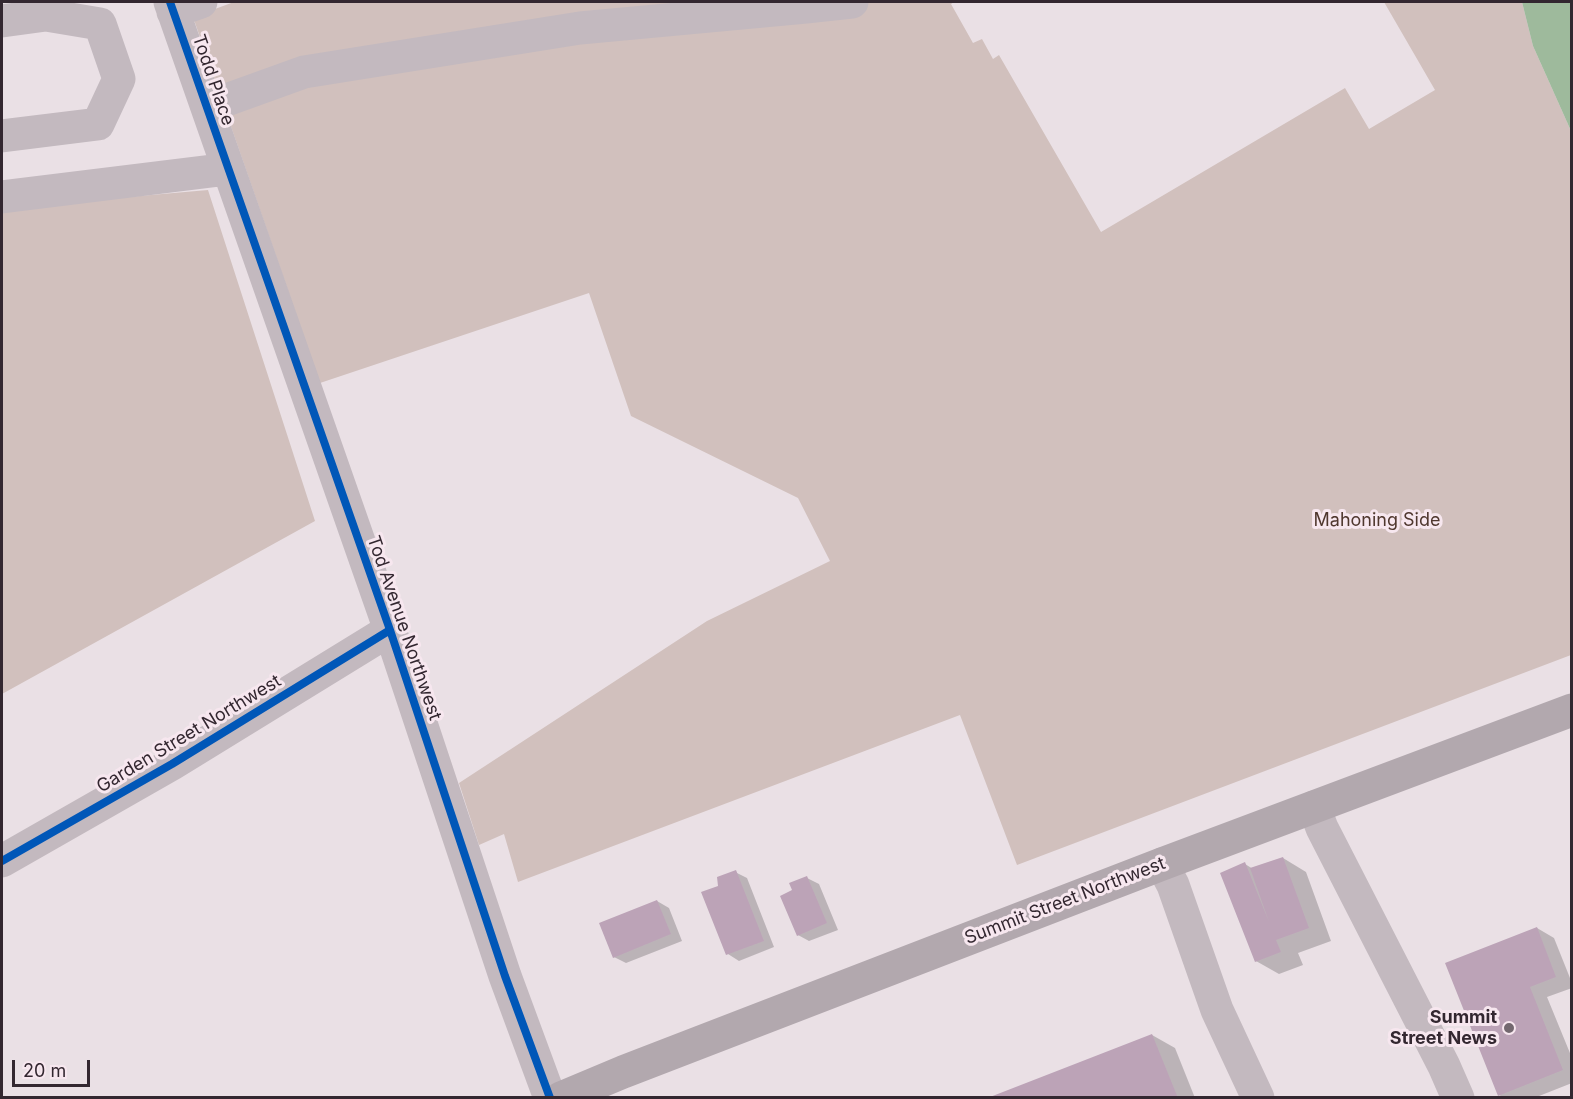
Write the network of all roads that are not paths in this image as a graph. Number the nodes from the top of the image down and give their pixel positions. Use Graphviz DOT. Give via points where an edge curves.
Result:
graph roads {
  1 [pos="852,2"];
  2 [pos="181,5"];
  3 [pos="2,21"];
  4 [pos="207,107"];
  5 [pos="2,136"];
  6 [pos="228,169"];
  7 [pos="2,197"];
  8 [pos="390,630"];
  9 [pos="1572,710"];
  10 [pos="1314,807"];
  11 [pos="2,861"];
  12 [pos="1162,864"];
  13 [pos="550,1098"];
  14 [pos="561,1098"];
  15 [pos="1258,1098"];
  16 [pos="1458,1098"];
  1 -- 4 [label="street" via="580,28 304,72"];
  2 -- 4 [label="street, Todd Place"];
  3 -- 5 [label="street" via="46,15 100,24 119,79 98,124"];
  4 -- 6 [label="street, Todd Place"];
  6 -- 7 [label="street"];
  6 -- 8 [label="street, Tod Avenue Northwest"];
  8 -- 11 [label="street, Garden Street Northwest" via="172,764"];
  8 -- 13 [label="street, Tod Avenue Northwest" via="505,976"];
  9 -- 10 [label="main road, Summit Street Northwest"];
  10 -- 12 [label="main road, Summit Street Northwest"];
  10 -- 16 [label="street"];
  12 -- 14 [label="main road, Summit Street Northwest"];
  12 -- 15 [label="street" via="1217,1010"];
}
